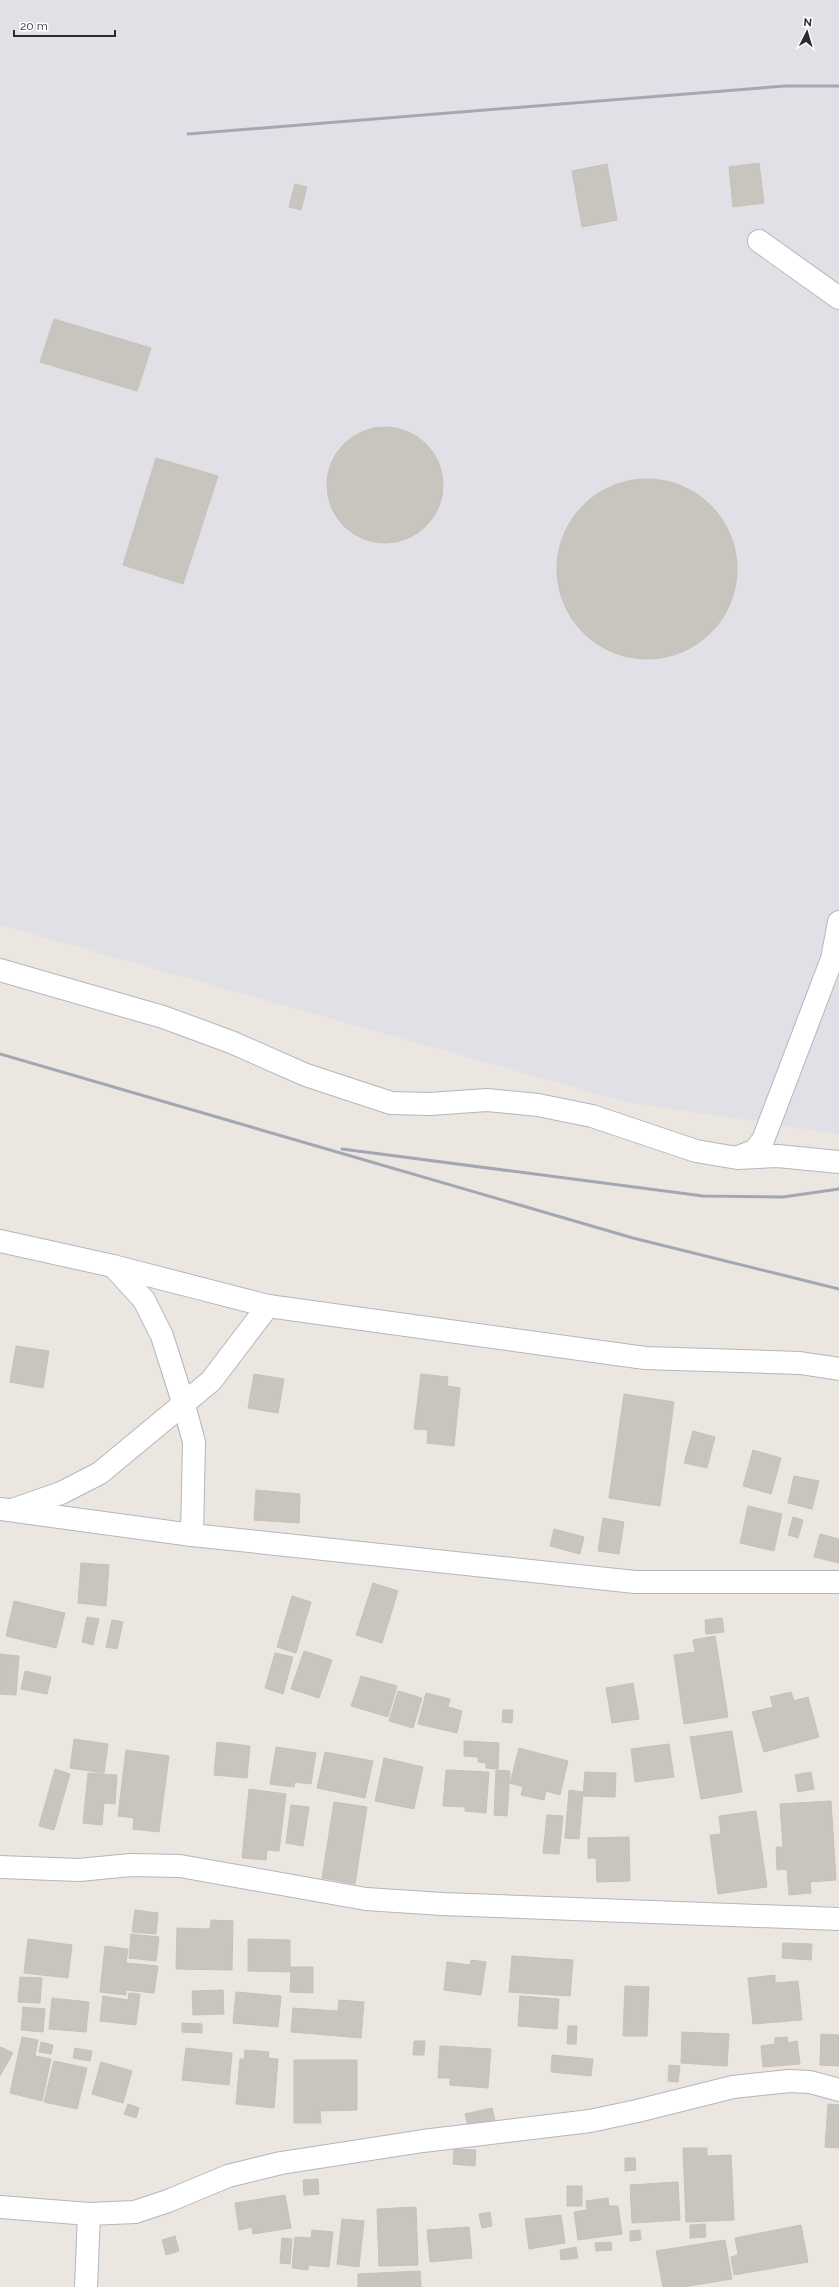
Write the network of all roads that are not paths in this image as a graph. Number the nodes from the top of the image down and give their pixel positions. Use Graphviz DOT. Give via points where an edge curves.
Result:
graph roads {
  1 [pos="759,241"];
  2 [pos="839,298"];
  3 [pos="839,922"];
  4 [pos="0,970"];
  5 [pos="737,1158"];
  6 [pos="839,1162"];
  7 [pos="0,1242"];
  8 [pos="113,1266"];
  9 [pos="268,1306"];
  10 [pos="839,1369"];
  11 [pos="184,1405"];
  12 [pos="5,1510"];
  13 [pos="192,1535"];
  14 [pos="839,1582"];
  15 [pos="0,1867"];
  16 [pos="839,1920"];
  17 [pos="839,2090"];
  18 [pos="0,2207"];
  19 [pos="89,2214"];
  20 [pos="86,2287"];
  1 -- 2 [label="street"];
  3 -- 5 [label="street" via="832,959 763,1140 754,1151"];
  4 -- 5 [label="street" via="163,1017 231,1042 306,1075 391,1103 430,1104 487,1100 538,1105 592,1116 696,1151"];
  5 -- 6 [label="street" via="778,1156"];
  7 -- 8 [label="street"];
  8 -- 9 [label="street"];
  8 -- 11 [label="street" via="144,1300 159,1330"];
  9 -- 10 [label="street" via="645,1358 800,1363"];
  9 -- 11 [label="street" via="211,1381"];
  11 -- 12 [label="street" via="100,1474 61,1493"];
  11 -- 13 [label="street" via="194,1442"];
  12 -- 13 [label="street"];
  13 -- 14 [label="street" via="634,1582"];
  15 -- 16 [label="street" via="79,1870 131,1865 180,1866 366,1899"];
  17 -- 19 [label="street" via="803,2082 733,2087 590,2121 423,2141 281,2163 228,2176 168,2202 135,2212"];
  18 -- 19 [label="street"];
  19 -- 20 [label="street"];
}
